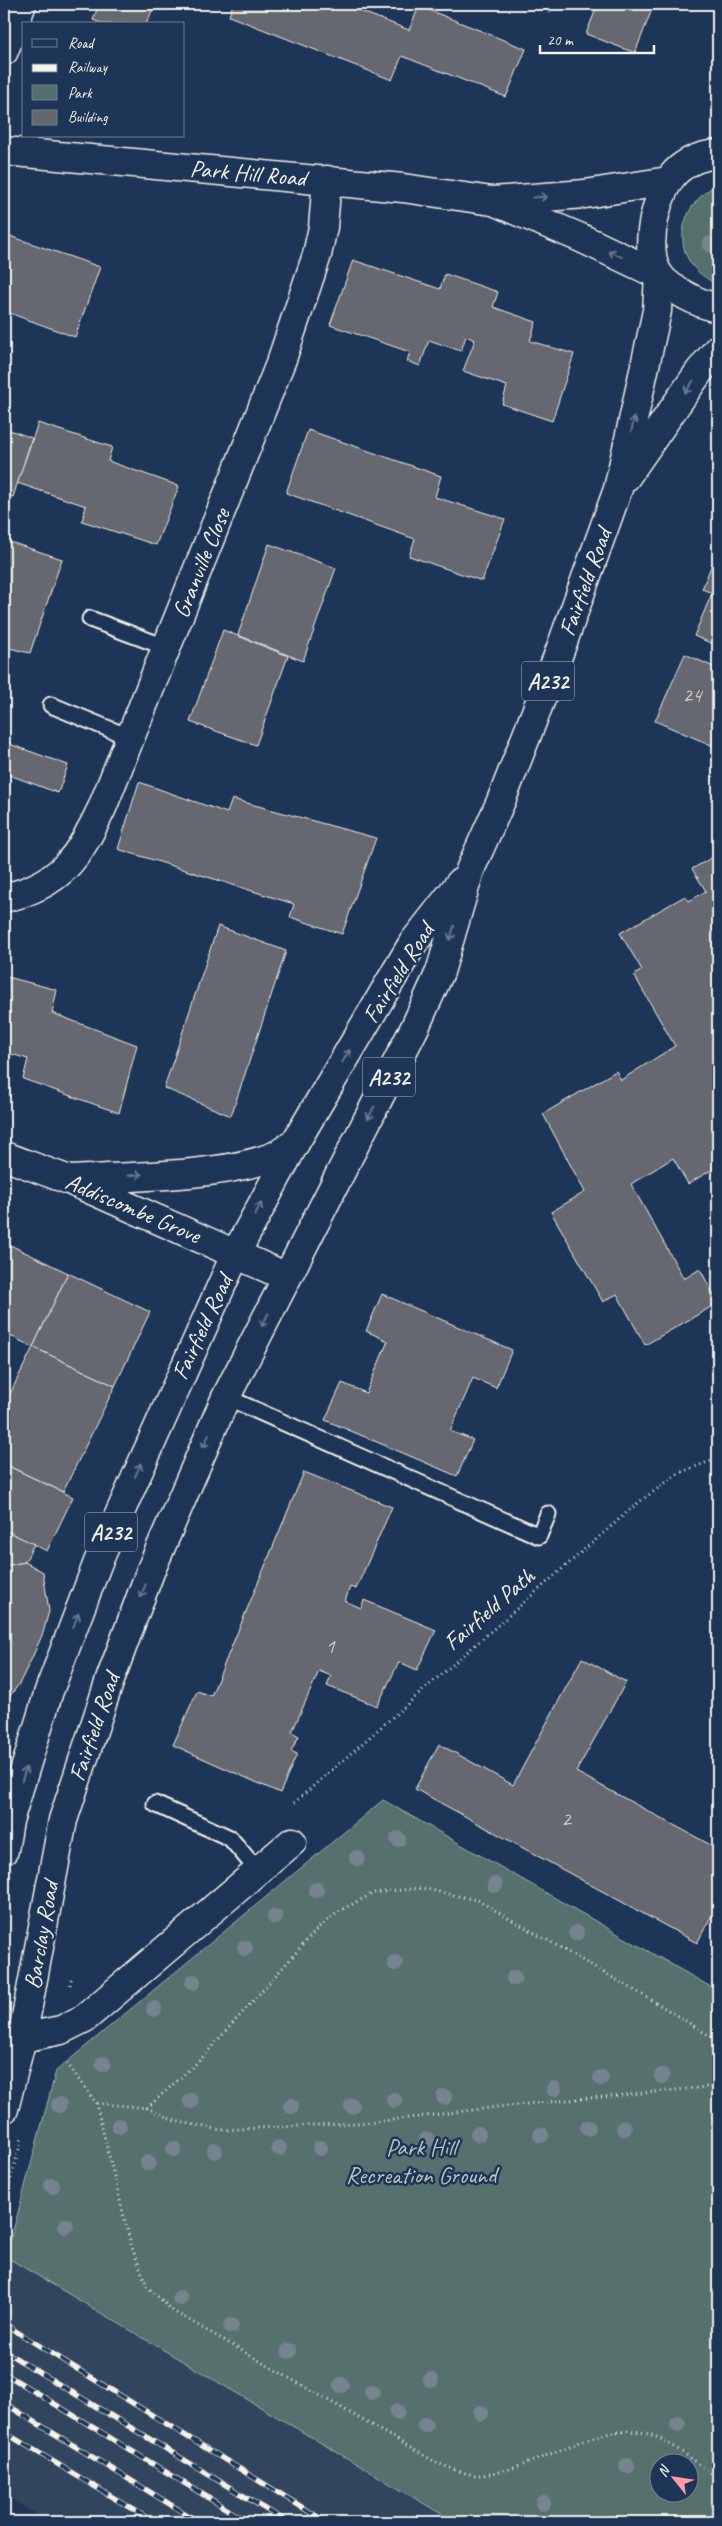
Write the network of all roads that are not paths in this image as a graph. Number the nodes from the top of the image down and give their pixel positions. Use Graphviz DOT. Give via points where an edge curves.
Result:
graph roads {
  1 [pos="22,4"];
  2 [pos="4,50"];
  3 [pos="4,151"];
  4 [pos="718,154"];
  5 [pos="328,180"];
  6 [pos="668,181"];
  7 [pos="492,201"];
  8 [pos="659,275"];
  9 [pos="718,308"];
  10 [pos="718,349"];
  11 [pos="618,489"];
  12 [pos="90,619"];
  13 [pos="168,648"];
  14 [pos="51,706"];
  15 [pos="131,738"];
  16 [pos="470,870"];
  17 [pos="4,898"];
  18 [pos="295,1143"];
  19 [pos="4,1156"];
  20 [pos="69,1180"];
  21 [pos="236,1253"];
  22 [pos="287,1277"];
  23 [pos="226,1397"];
  24 [pos="548,1514"];
  25 [pos="155,1804"];
  26 [pos="7,1820"];
  27 [pos="63,1820"];
  28 [pos="292,1842"];
  29 [pos="4,1850"];
  30 [pos="258,1871"];
  31 [pos="22,2038"];
  32 [pos="4,2109"];
  1 -- 2 [label="main road"];
  3 -- 5 [label="main road, Park Hill Road"];
  4 -- 6 [label="main road" via="693,160"];
  5 -- 7 [label="main road, Park Hill Road"];
  5 -- 13 [label="main road, Granville Close" via="322,227 306,291"];
  7 -- 6 [label="main road, Park Hill Road, one-way" via="585,194"];
  6 -- 8 [label="main road, Fairfield Road" via="653,224 654,259"];
  8 -- 7 [label="main road, Park Hill Road, one-way"];
  8 -- 9 [label="main road, Park Hill Road" via="706,306"];
  11 -- 8 [label="main road, Fairfield Road / A232, one-way" via="658,311"];
  10 -- 11 [label="main road, Fairfield Road / A232, one-way"];
  11 -- 16 [label="main road, Fairfield Road / A232" via="559,653"];
  12 -- 13 [label="lane"];
  13 -- 15 [label="main road, Granville Close"];
  14 -- 15 [label="lane"];
  15 -- 17 [label="main road, Granville Close" via="88,836 67,867 32,889"];
  18 -- 16 [label="main road, Fairfield Road / A232, one-way" via="413,943"];
  16 -- 22 [label="main road, Fairfield Road / A232, one-way" via="440,972"];
  20 -- 18 [label="main road, one-way" via="193,1171 251,1163 274,1156"];
  21 -- 18 [label="main road, Fairfield Road / A232, one-way"];
  19 -- 20 [label="main road, Addiscombe Grove"];
  20 -- 21 [label="main road, Addiscombe Grove"];
  21 -- 22 [label="main road, Addiscombe Grove"];
  26 -- 21 [label="main road, Fairfield Road / A232, one-way" via="49,1691 98,1562"];
  22 -- 23 [label="main road, Fairfield Road / A232, one-way"];
  23 -- 24 [label="lane" via="539,1536"];
  23 -- 27 [label="main road, Fairfield Road / A232, one-way" via="150,1572"];
  25 -- 30 [label="lane" via="230,1838"];
  26 -- 29 [label="main road, A232"];
  27 -- 31 [label="main road, Barclay Road / A232"];
  28 -- 30 [label="main road"];
  30 -- 31 [label="main road" via="84,2018 62,2030"];
  31 -- 32 [label="main road, Barclay Road / A232"];
}
